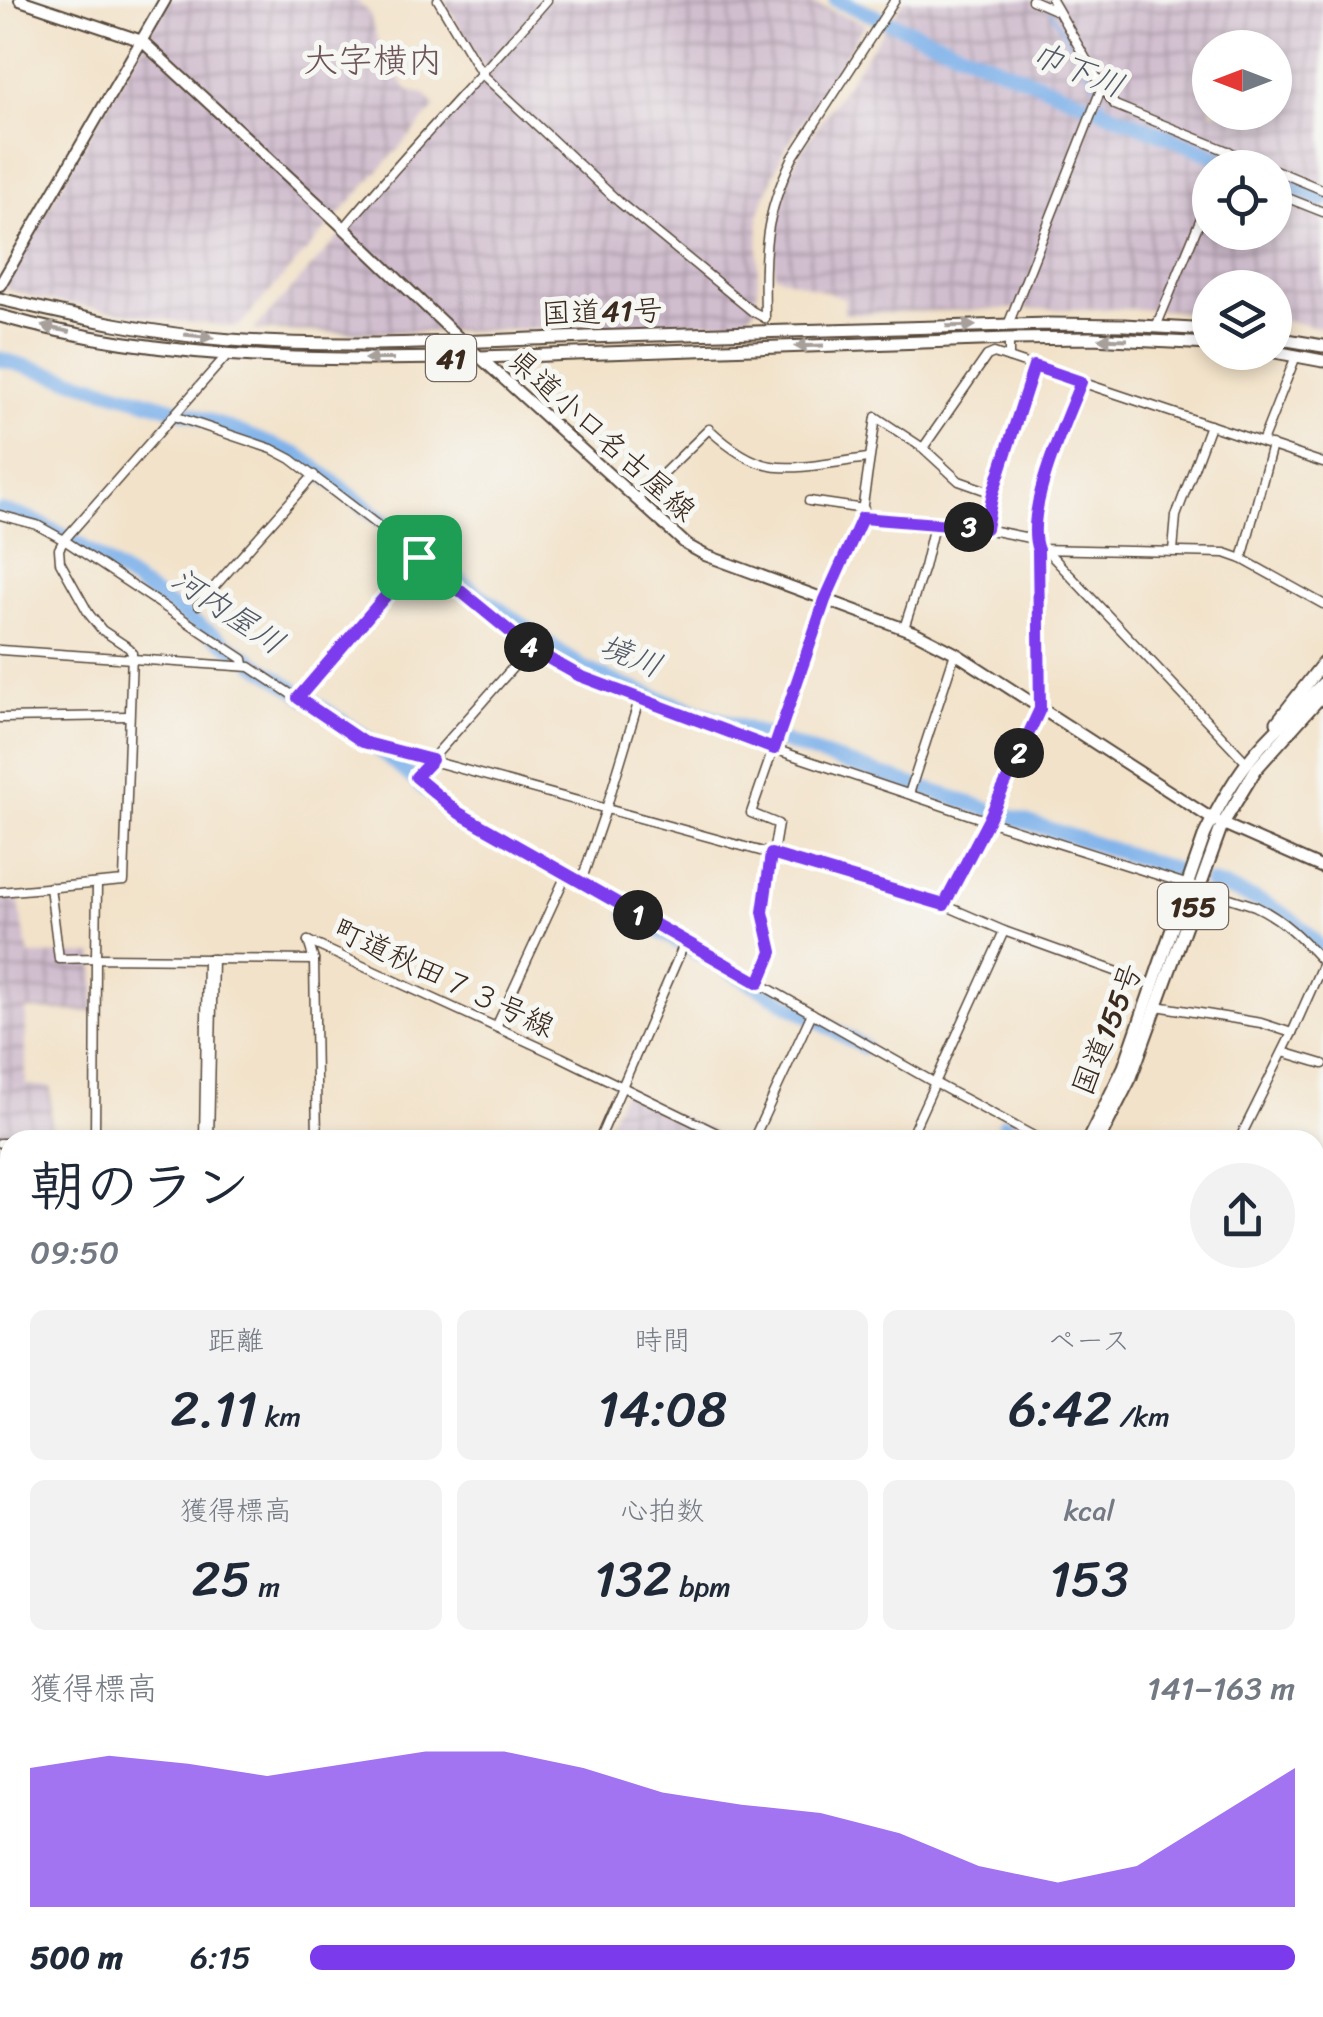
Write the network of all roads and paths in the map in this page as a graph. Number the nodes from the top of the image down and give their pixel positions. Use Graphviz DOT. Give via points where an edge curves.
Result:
graph roads {
  1 [pos="20,0"];
  2 [pos="165,0"];
  3 [pos="438,0"];
  4 [pos="547,0"];
  5 [pos="895,0"];
  6 [pos="1032,0"];
  7 [pos="1052,0"];
  8 [pos="1056,10"];
  9 [pos="142,41"];
  10 [pos="482,74"];
  11 [pos="1102,87"];
  12 [pos="1227,150"];
  13 [pos="1292,177"];
  14 [pos="1323,190"];
  15 [pos="1292,200"];
  16 [pos="1323,212"];
  17 [pos="344,228"];
  18 [pos="1192,239"];
  19 [pos="0,285"];
  20 [pos="0,299"];
  21 [pos="0,316"];
  22 [pos="765,325"];
  23 [pos="1156,326"];
  24 [pos="1192,329"];
  25 [pos="1009,332"];
  26 [pos="462,341"];
  27 [pos="1292,341"];
  28 [pos="1192,343"];
  29 [pos="1323,346"];
  30 [pos="765,347"];
  31 [pos="227,355"];
  32 [pos="1292,355"];
  33 [pos="1296,356"];
  34 [pos="480,357"];
  35 [pos="1009,358"];
  36 [pos="1323,361"];
  37 [pos="1034,366"];
  38 [pos="1081,382"];
  39 [pos="174,416"];
  40 [pos="1210,425"];
  41 [pos="1262,442"];
  42 [pos="1272,446"];
  43 [pos="924,448"];
  44 [pos="868,458"];
  45 [pos="1323,463"];
  46 [pos="314,475"];
  47 [pos="993,493"];
  48 [pos="636,500"];
  49 [pos="809,501"];
  50 [pos="863,513"];
  51 [pos="0,515"];
  52 [pos="934,525"];
  53 [pos="986,528"];
  54 [pos="64,540"];
  55 [pos="1034,540"];
  56 [pos="1042,550"];
  57 [pos="1173,551"];
  58 [pos="419,557"];
  59 [pos="1242,559"];
  60 [pos="825,600"];
  61 [pos="1323,604"];
  62 [pos="198,605"];
  63 [pos="904,628"];
  64 [pos="530,648"];
  65 [pos="0,650"];
  66 [pos="955,653"];
  67 [pos="132,658"];
  68 [pos="1323,663"];
  69 [pos="244,665"];
  70 [pos="1323,683"];
  71 [pos="1323,694"];
  72 [pos="298,698"];
  73 [pos="639,700"];
  74 [pos="1040,709"];
  75 [pos="128,716"];
  76 [pos="0,718"];
  77 [pos="776,744"];
  78 [pos="1260,746"];
  79 [pos="432,760"];
  80 [pos="1247,763"];
  81 [pos="908,794"];
  82 [pos="606,810"];
  83 [pos="988,821"];
  84 [pos="1217,822"];
  85 [pos="771,854"];
  86 [pos="1323,868"];
  87 [pos="566,873"];
  88 [pos="581,882"];
  89 [pos="97,884"];
  90 [pos="1194,885"];
  91 [pos="50,887"];
  92 [pos="0,892"];
  93 [pos="944,905"];
  94 [pos="1004,930"];
  95 [pos="685,942"];
  96 [pos="96,958"];
  97 [pos="210,959"];
  98 [pos="314,960"];
  99 [pos="1323,963"];
  100 [pos="759,983"];
  101 [pos="1154,985"];
  102 [pos="1157,1006"];
  103 [pos="812,1013"];
  104 [pos="496,1027"];
  105 [pos="1292,1034"];
  106 [pos="1283,1052"];
  107 [pos="1323,1064"];
  108 [pos="935,1083"];
  109 [pos="622,1088"];
  110 [pos="94,1130"];
  111 [pos="207,1130"];
  112 [pos="317,1130"];
  113 [pos="603,1130"];
  114 [pos="710,1130"];
  115 [pos="758,1130"];
  116 [pos="914,1130"];
  117 [pos="1022,1130"];
  118 [pos="1093,1130"];
  119 [pos="1105,1130"];
  120 [pos="1244,1130"];
  1 -- 9 [label="main road, 県道小口名古屋線"];
  2 -- 9 [label="main road"];
  3 -- 10 [label="street"];
  4 -- 10 [label="street"];
  5 -- 22 [label="street" via="793,156 775,197 765,244"];
  6 -- 8 [label="street"];
  7 -- 8 [label="street"];
  8 -- 11 [label="street"];
  9 -- 17 [label="main road, 県道小口名古屋線"];
  9 -- 19 [label="main road"];
  10 -- 17 [label="street"];
  10 -- 22 [label="street"];
  11 -- 12 [label="street" via="1115,105"];
  11 -- 25 [label="street"];
  13 -- 14 [label="street"];
  15 -- 16 [label="street"];
  17 -- 26 [label="main road, 県道小口名古屋線"];
  18 -- 23 [label="street"];
  20 -- 26 [label="highway, 国道41号 / 41, one-way" via="112,324 231,340"];
  31 -- 21 [label="highway, 国道41号 / 41, one-way" via="102,339"];
  22 -- 25 [label="highway, 国道41号 / 41, one-way"];
  22 -- 26 [label="highway, 国道41号 / 41"];
  22 -- 30 [label="street"];
  23 -- 24 [label="highway, 国道41号 / 41"];
  23 -- 25 [label="highway, 国道41号 / 41"];
  28 -- 25 [label="highway, 国道41号 / 41, one-way"];
  25 -- 30 [label="highway, 国道41号 / 41, one-way"];
  25 -- 35 [label="street"];
  26 -- 34 [label="main road, 県道小口名古屋線"];
  27 -- 29 [label="highway"];
  30 -- 34 [label="highway, 国道41号 / 41"];
  34 -- 31 [label="highway, 国道41号 / 41, one-way"];
  31 -- 39 [label="street"];
  32 -- 33 [label="highway"];
  33 -- 36 [label="highway"];
  33 -- 41 [label="street"];
  34 -- 48 [label="main road, 県道小口名古屋線"];
  35 -- 37 [label="street"];
  35 -- 43 [label="street" via="987,356"];
  37 -- 38 [label="street"];
  37 -- 47 [label="street"];
  38 -- 40 [label="street"];
  38 -- 55 [label="street" via="1036,510"];
  39 -- 46 [label="street" via="272,450"];
  39 -- 54 [label="street"];
  40 -- 41 [label="street"];
  40 -- 57 [label="street" via="1176,516"];
  41 -- 42 [label="street"];
  42 -- 45 [label="street"];
  42 -- 59 [label="street"];
  43 -- 44 [label="street" via="876,416"];
  43 -- 47 [label="street" via="959,481"];
  44 -- 48 [label="street" via="772,467 708,430"];
  44 -- 50 [label="street"];
  46 -- 58 [label="street"];
  46 -- 62 [label="street"];
  47 -- 53 [label="street"];
  48 -- 60 [label="main road, 県道小口名古屋線" via="706,556"];
  49 -- 50 [label="street"];
  50 -- 52 [label="street"];
  50 -- 60 [label="street"];
  51 -- 54 [label="street"];
  52 -- 53 [label="street"];
  52 -- 63 [label="street"];
  53 -- 55 [label="street"];
  54 -- 67 [label="street" via="60,562 79,597 94,622 129,648"];
  54 -- 69 [label="street"];
  55 -- 56 [label="street"];
  56 -- 57 [label="street"];
  56 -- 74 [label="street"];
  56 -- 80 [label="street"];
  57 -- 59 [label="street"];
  58 -- 64 [label="street"];
  58 -- 72 [label="street"];
  59 -- 61 [label="street"];
  60 -- 63 [label="main road, 県道小口名古屋線"];
  60 -- 77 [label="street"];
  63 -- 66 [label="main road, 県道小口名古屋線"];
  64 -- 73 [label="street"];
  64 -- 79 [label="street"];
  65 -- 67 [label="street"];
  66 -- 74 [label="main road, 県道小口名古屋線"];
  66 -- 81 [label="street"];
  67 -- 69 [label="street"];
  67 -- 75 [label="street"];
  68 -- 78 [label="highway, 155"];
  69 -- 72 [label="street"];
  70 -- 78 [label="highway, 国道155号 / 155"];
  71 -- 84 [label="highway, 国道155号 / 155"];
  72 -- 79 [label="street" via="363,742"];
  73 -- 77 [label="street"];
  73 -- 82 [label="street"];
  74 -- 83 [label="street"];
  74 -- 84 [label="main road, 県道小口名古屋線"];
  75 -- 76 [label="street"];
  75 -- 89 [label="street" via="124,881"];
  77 -- 81 [label="street"];
  77 -- 85 [label="street" via="751,813 778,824"];
  78 -- 80 [label="highway, 国道155号 / 155"];
  79 -- 82 [label="street"];
  79 -- 87 [label="street" via="416,777 442,799"];
  80 -- 84 [label="highway, 国道155号 / 155"];
  81 -- 83 [label="street"];
  82 -- 85 [label="street"];
  82 -- 88 [label="street"];
  83 -- 90 [label="street"];
  83 -- 93 [label="street"];
  84 -- 86 [label="main road, 県道小口名古屋線"];
  84 -- 90 [label="highway, 国道155号 / 155"];
  85 -- 93 [label="street"];
  85 -- 100 [label="street" via="763,912 772,952"];
  87 -- 88 [label="street"];
  87 -- 104 [label="street"];
  88 -- 95 [label="street"];
  89 -- 91 [label="street"];
  89 -- 96 [label="street"];
  90 -- 99 [label="street" via="1271,913"];
  90 -- 101 [label="highway, 国道155号 / 155"];
  90 -- 102 [label="highway, 国道155号 / 155"];
  91 -- 92 [label="street"];
  91 -- 96 [label="street" via="59,959"];
  93 -- 94 [label="street"];
  94 -- 101 [label="street"];
  94 -- 108 [label="street"];
  95 -- 100 [label="street"];
  95 -- 109 [label="street"];
  96 -- 97 [label="street"];
  96 -- 110 [label="street"];
  97 -- 98 [label="street"];
  97 -- 111 [label="street"];
  98 -- 104 [label="street, 町道秋田７３号線" via="308,941"];
  98 -- 112 [label="street"];
  99 -- 105 [label="street"];
  100 -- 103 [label="street"];
  101 -- 118 [label="highway, 国道155号 / 155"];
  102 -- 105 [label="street"];
  102 -- 119 [label="highway, 国道155号 / 155"];
  103 -- 108 [label="street"];
  103 -- 115 [label="street"];
  104 -- 109 [label="street, 町道秋田７３号線"];
  105 -- 106 [label="street"];
  106 -- 107 [label="street"];
  106 -- 120 [label="street"];
  108 -- 116 [label="street"];
  108 -- 117 [label="street"];
  109 -- 113 [label="street"];
  109 -- 114 [label="street, 町道秋田７３号線"];
}
